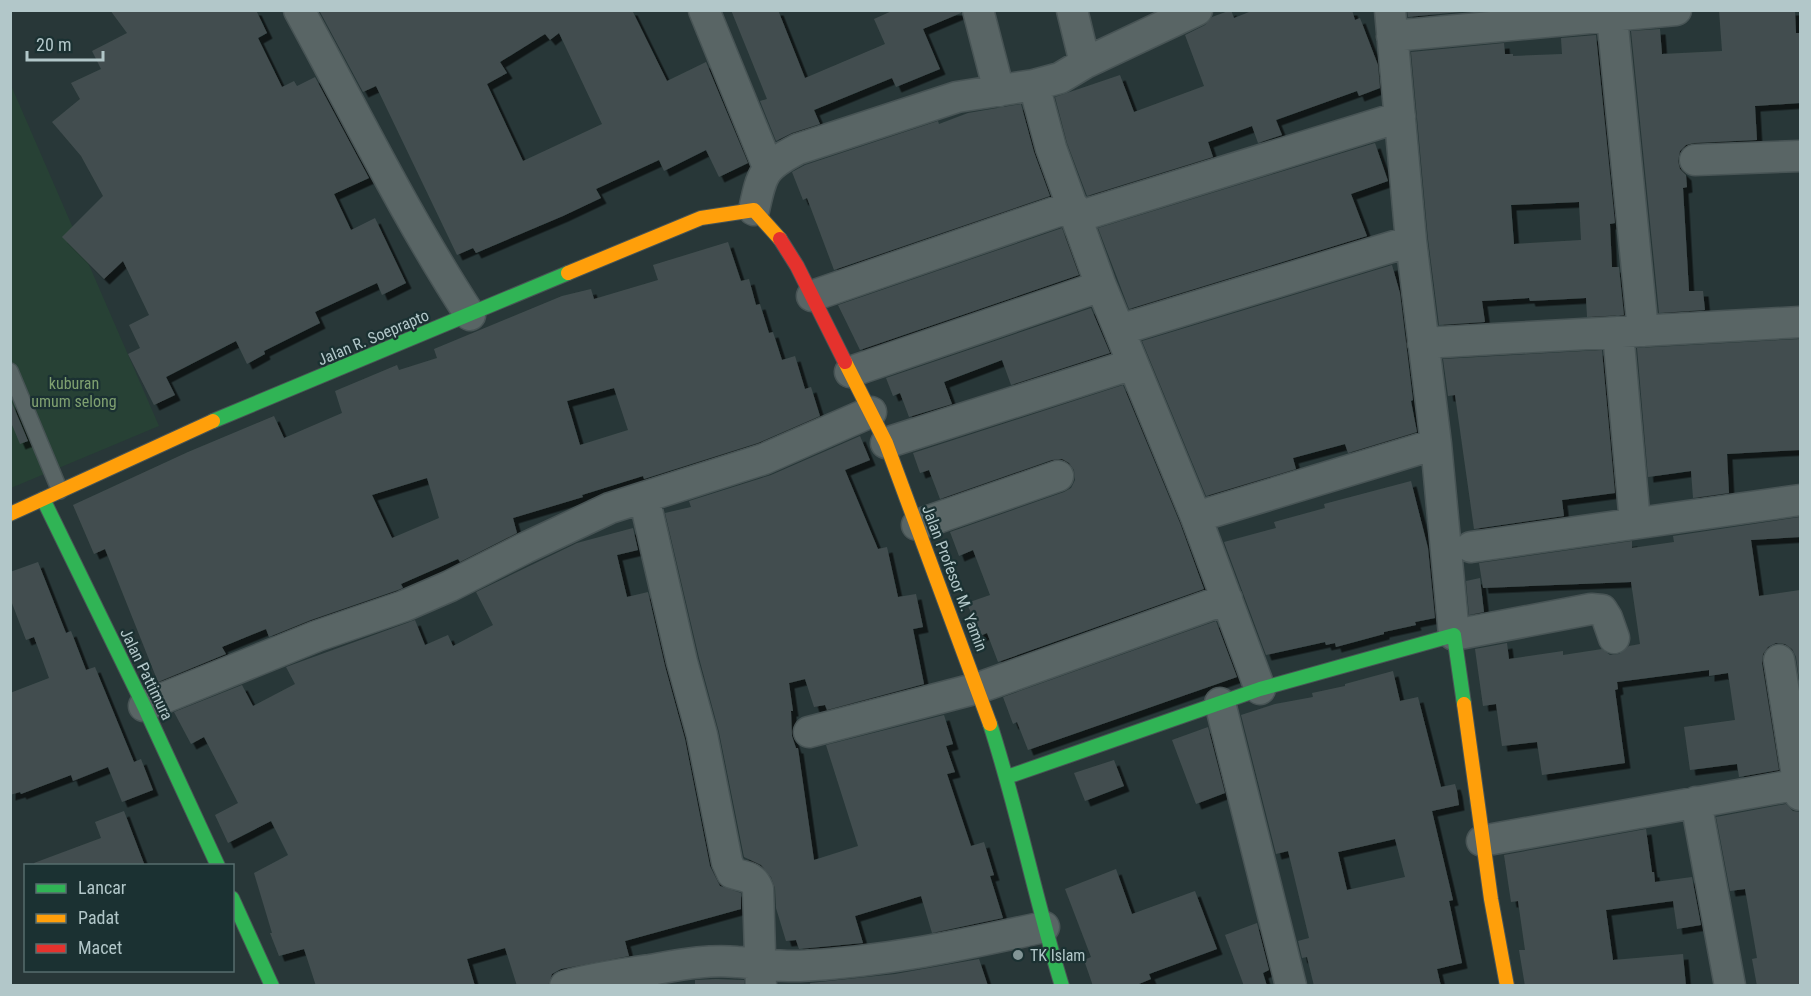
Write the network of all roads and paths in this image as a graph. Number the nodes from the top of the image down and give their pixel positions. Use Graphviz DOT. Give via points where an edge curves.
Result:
graph roads {
  1 [pos="299,10"];
  2 [pos="704,10"];
  3 [pos="978,10"];
  4 [pos="1072,10"];
  5 [pos="1197,10"];
  6 [pos="1676,10"];
  7 [pos="1612,17"];
  8 [pos="1391,23"];
  9 [pos="1085,63"];
  10 [pos="1034,85"];
  11 [pos="999,91"];
  12 [pos="1400,117"];
  13 [pos="1800,156"];
  14 [pos="1695,160"];
  15 [pos="768,167"];
  16 [pos="754,210"];
  17 [pos="1075,212"];
  18 [pos="1411,241"];
  19 [pos="1101,285"];
  20 [pos="812,296"];
  21 [pos="470,315"];
  22 [pos="1800,322"];
  23 [pos="1119,330"];
  24 [pos="1631,331"];
  25 [pos="1423,343"];
  26 [pos="1133,364"];
  27 [pos="10,371"];
  28 [pos="850,372"];
  29 [pos="871,412"];
  30 [pos="886,443"];
  31 [pos="1436,444"];
  32 [pos="1058,476"];
  33 [pos="60,491"];
  34 [pos="644,497"];
  35 [pos="44,499"];
  36 [pos="1800,500"];
  37 [pos="10,514"];
  38 [pos="1196,517"];
  39 [pos="1635,523"];
  40 [pos="917,525"];
  41 [pos="1472,547"];
  42 [pos="1227,599"];
  43 [pos="1454,635"];
  44 [pos="1614,638"];
  45 [pos="1779,660"];
  46 [pos="978,688"];
  47 [pos="1260,689"];
  48 [pos="1220,703"];
  49 [pos="144,706"];
  50 [pos="809,732"];
  51 [pos="1007,777"];
  52 [pos="1800,788"];
  53 [pos="1696,802"];
  54 [pos="1482,841"];
  55 [pos="217,864"];
  56 [pos="234,902"];
  57 [pos="1044,927"];
  58 [pos="760,975"];
  59 [pos="272,986"];
  60 [pos="565,986"];
  61 [pos="1062,986"];
  62 [pos="1291,986"];
  63 [pos="1507,986"];
  64 [pos="1730,986"];
  1 -- 21 [label="street" via="419,231"];
  2 -- 15 [label="street"];
  3 -- 11 [label="street"];
  4 -- 9 [label="street"];
  5 -- 9 [label="street"];
  6 -- 7 [label="street"];
  7 -- 8 [label="street"];
  7 -- 24 [label="street"];
  8 -- 12 [label="street"];
  9 -- 10 [label="street" via="1060,78"];
  10 -- 11 [label="street"];
  10 -- 17 [label="street" via="1051,148"];
  11 -- 15 [label="street" via="957,97 809,145"];
  12 -- 17 [label="street"];
  12 -- 18 [label="street"];
  13 -- 14 [label="street"];
  15 -- 16 [label="street"];
  16 -- 20 [label="main road, Jalan Profesor M. Yamin" via="781,239"];
  16 -- 21 [label="main road, Jalan R. Soeprapto" via="701,218"];
  17 -- 19 [label="street"];
  17 -- 20 [label="street"];
  18 -- 23 [label="street"];
  18 -- 25 [label="street"];
  19 -- 23 [label="street"];
  19 -- 28 [label="street"];
  20 -- 28 [label="main road, Jalan Profesor M. Yamin"];
  21 -- 33 [label="main road, Jalan R. Soeprapto" via="180,435"];
  22 -- 24 [label="street"];
  23 -- 26 [label="street"];
  24 -- 25 [label="street"];
  24 -- 39 [label="street"];
  25 -- 31 [label="street"];
  26 -- 30 [label="street"];
  26 -- 38 [label="street"];
  27 -- 33 [label="lane"];
  28 -- 29 [label="main road, Jalan Profesor M. Yamin"];
  29 -- 30 [label="main road, Jalan Profesor M. Yamin"];
  29 -- 34 [label="street" via="764,459"];
  30 -- 40 [label="main road, Jalan Profesor M. Yamin"];
  31 -- 38 [label="street"];
  31 -- 43 [label="street"];
  32 -- 40 [label="street"];
  33 -- 35 [label="main road, Jalan R. Soeprapto"];
  34 -- 49 [label="street" via="610,508 404,606 317,636"];
  34 -- 58 [label="street" via="702,735 727,862 732,873 747,876 758,889"];
  35 -- 37 [label="main road, Jalan R. Soeprapto"];
  35 -- 49 [label="main road, Jalan Pattimura"];
  36 -- 39 [label="street"];
  38 -- 42 [label="street"];
  39 -- 41 [label="street"];
  40 -- 46 [label="main road, Jalan Profesor M. Yamin"];
  42 -- 46 [label="street"];
  42 -- 47 [label="street"];
  43 -- 44 [label="street" via="1591,609 1602,610"];
  43 -- 47 [label="main road"];
  43 -- 54 [label="main road"];
  45 -- 52 [label="street"];
  46 -- 50 [label="street"];
  46 -- 51 [label="main road, Jalan Profesor M. Yamin"];
  47 -- 48 [label="main road"];
  48 -- 51 [label="main road"];
  48 -- 62 [label="street"];
  49 -- 55 [label="main road, Jalan Pattimura"];
  51 -- 57 [label="main road, Jalan Profesor M. Yamin"];
  52 -- 53 [label="street"];
  53 -- 54 [label="street"];
  53 -- 64 [label="street"];
  54 -- 63 [label="main road"];
  56 -- 59 [label="main road"];
  57 -- 58 [label="street" via="945,949 800,966"];
  57 -- 61 [label="main road, Jalan Profesor M. Yamin"];
  58 -- 60 [label="street" via="736,961 691,963 591,978"];
}
